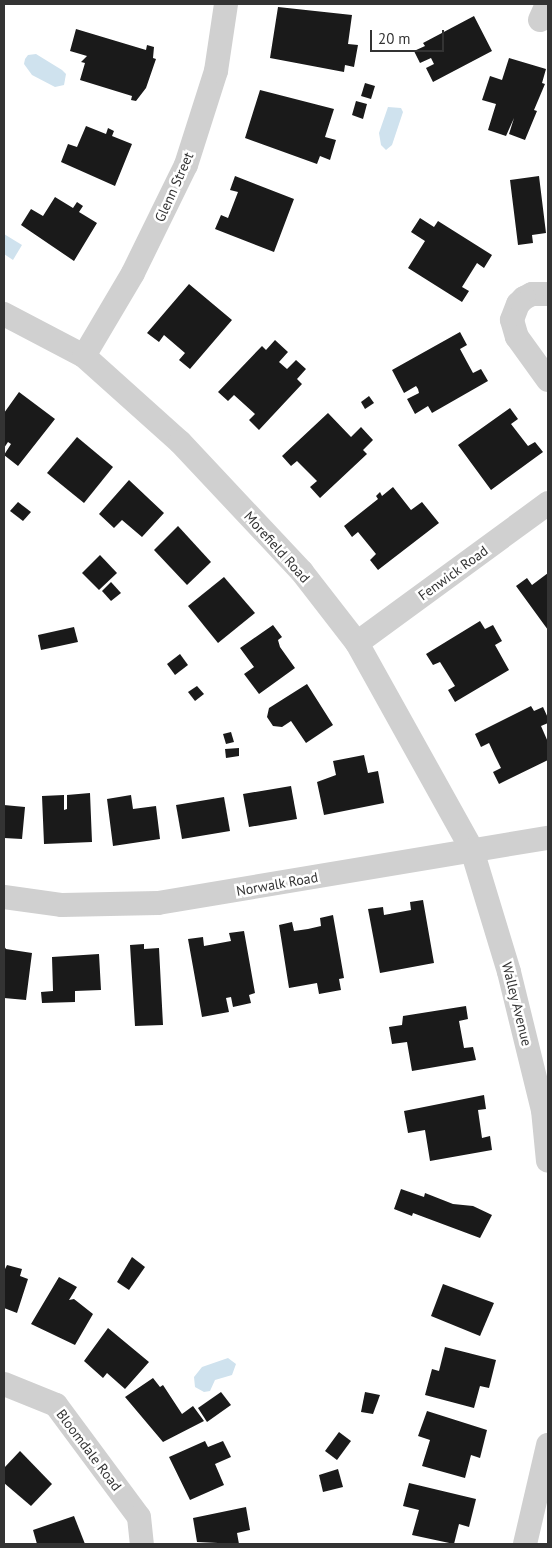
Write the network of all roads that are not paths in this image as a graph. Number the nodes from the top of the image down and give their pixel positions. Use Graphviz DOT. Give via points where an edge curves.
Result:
graph roads {
  1 [pos="226,4"];
  2 [pos="548,294"];
  3 [pos="4,314"];
  4 [pos="84,356"];
  5 [pos="548,380"];
  6 [pos="548,503"];
  7 [pos="357,643"];
  8 [pos="548,838"];
  9 [pos="472,850"];
  10 [pos="4,898"];
  11 [pos="548,1160"];
  12 [pos="4,1384"];
  13 [pos="548,1445"];
  14 [pos="142,1544"];
  15 [pos="525,1544"];
  1 -- 4 [label="street, Glenn Street" via="216,71 186,166 133,273"];
  2 -- 5 [label="street" via="532,294 524,298 512,320 517,337"];
  3 -- 4 [label="street, Morefield Road"];
  4 -- 7 [label="street, Morefield Road" via="180,442 251,516 302,572"];
  6 -- 7 [label="street, Fenwick Road"];
  7 -- 9 [label="street, Morefield Road"];
  8 -- 9 [label="street, Norwalk Road"];
  9 -- 10 [label="street, Norwalk Road" via="158,903 62,905"];
  9 -- 11 [label="street, Walley Avenue" via="530,1055 543,1110"];
  12 -- 14 [label="street, Bloomdale Road" via="56,1405 139,1517"];
  13 -- 15 [label="street"];
}
